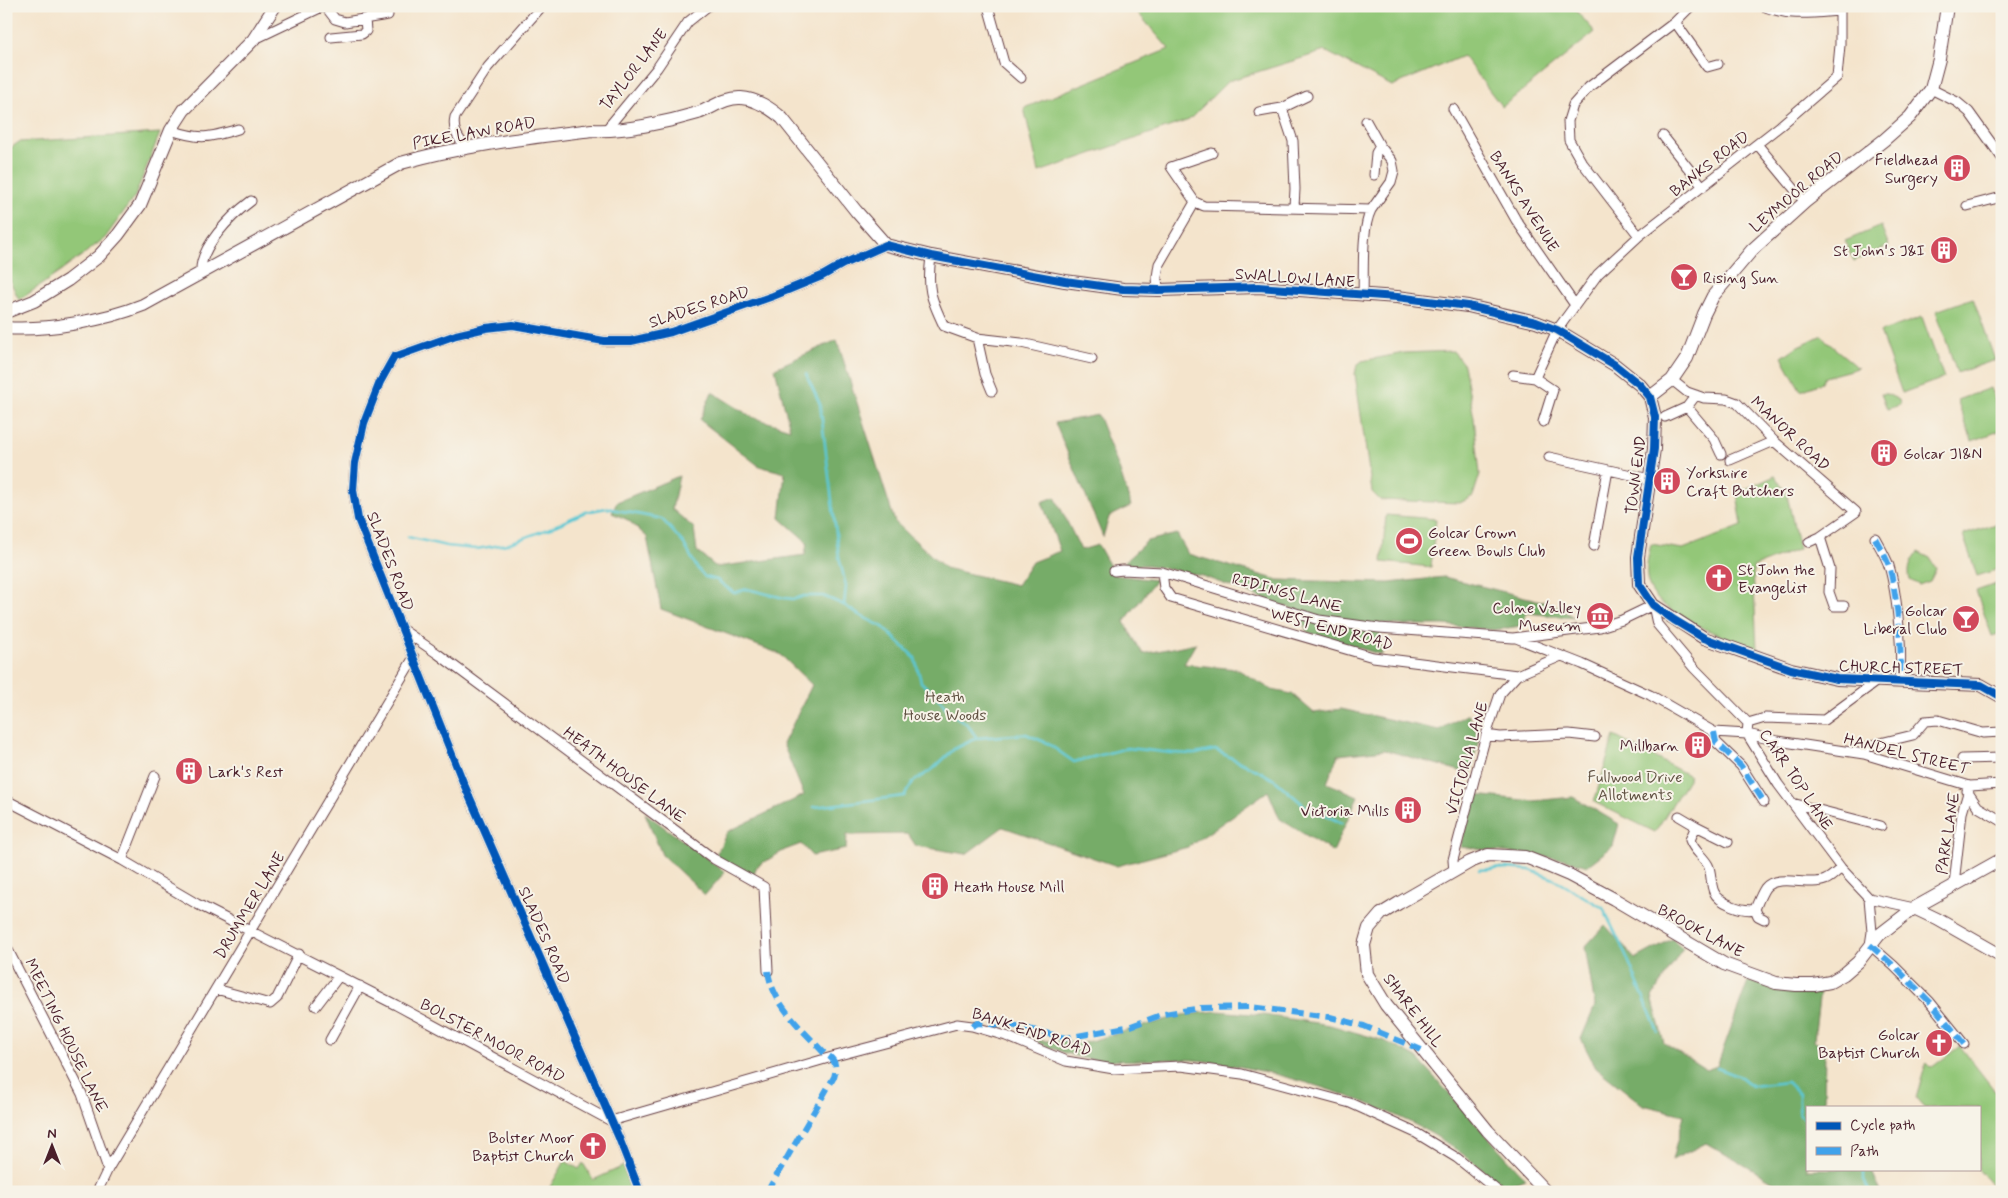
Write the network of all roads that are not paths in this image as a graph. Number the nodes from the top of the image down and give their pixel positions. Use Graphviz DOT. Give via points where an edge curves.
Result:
graph roads {
  1 [pos="275,6"];
  2 [pos="325,6"];
  3 [pos="542,6"];
  4 [pos="708,6"];
  5 [pos="988,6"];
  6 [pos="1691,6"];
  7 [pos="1763,6"];
  8 [pos="1947,6"];
  9 [pos="1840,8"];
  10 [pos="388,15"];
  11 [pos="365,19"];
  12 [pos="1675,22"];
  13 [pos="331,37"];
  14 [pos="253,40"];
  15 [pos="1718,64"];
  16 [pos="1021,78"];
  17 [pos="1930,89"];
  18 [pos="1307,96"];
  19 [pos="1282,108"];
  20 [pos="1454,109"];
  21 [pos="1258,112"];
  22 [pos="1366,121"];
  23 [pos="238,129"];
  24 [pos="171,130"];
  25 [pos="605,131"];
  26 [pos="1663,136"];
  27 [pos="1757,144"];
  28 [pos="1380,146"];
  29 [pos="465,147"];
  30 [pos="1212,153"];
  31 [pos="2002,158"];
  32 [pos="1374,175"];
  33 [pos="1703,187"];
  34 [pos="2002,197"];
  35 [pos="251,201"];
  36 [pos="1195,202"];
  37 [pos="1805,202"];
  38 [pos="1968,206"];
  39 [pos="1294,207"];
  40 [pos="1371,210"];
  41 [pos="1639,236"];
  42 [pos="886,245"];
  43 [pos="931,256"];
  44 [pos="201,274"];
  45 [pos="1158,290"];
  46 [pos="1363,296"];
  47 [pos="1575,305"];
  48 [pos="6,312"];
  49 [pos="6,328"];
  50 [pos="1557,330"];
  51 [pos="977,338"];
  52 [pos="1092,359"];
  53 [pos="1513,374"];
  54 [pos="1535,378"];
  55 [pos="1672,380"];
  56 [pos="992,391"];
  57 [pos="1696,395"];
  58 [pos="1650,397"];
  59 [pos="1686,407"];
  60 [pos="1665,417"];
  61 [pos="1543,422"];
  62 [pos="1774,441"];
  63 [pos="1721,454"];
  64 [pos="1549,457"];
  65 [pos="1730,460"];
  66 [pos="1608,470"];
  67 [pos="1650,479"];
  68 [pos="1820,537"];
  69 [pos="1875,538"];
  70 [pos="1809,542"];
  71 [pos="1594,546"];
  72 [pos="1638,557"];
  73 [pos="1114,571"];
  74 [pos="1162,572"];
  75 [pos="1653,605"];
  76 [pos="1844,606"];
  77 [pos="403,630"];
  78 [pos="1514,638"];
  79 [pos="1561,656"];
  80 [pos="414,657"];
  81 [pos="1517,675"];
  82 [pos="1876,681"];
  83 [pos="1898,682"];
  84 [pos="2002,697"];
  85 [pos="1748,723"];
  86 [pos="1714,732"];
  87 [pos="2002,732"];
  88 [pos="1746,734"];
  89 [pos="1486,735"];
  90 [pos="1595,737"];
  91 [pos="1864,754"];
  92 [pos="2002,758"];
  93 [pos="1962,759"];
  94 [pos="155,776"];
  95 [pos="2002,784"];
  96 [pos="1969,788"];
  97 [pos="6,800"];
  98 [pos="1764,802"];
  99 [pos="1792,803"];
  100 [pos="1678,816"];
  101 [pos="2002,821"];
  102 [pos="1696,826"];
  103 [pos="1881,826"];
  104 [pos="1728,842"];
  105 [pos="2002,859"];
  106 [pos="122,860"];
  107 [pos="1470,862"];
  108 [pos="1841,868"];
  109 [pos="1454,872"];
  110 [pos="1954,884"];
  111 [pos="1868,898"];
  112 [pos="1914,908"];
  113 [pos="1755,909"];
  114 [pos="1764,919"];
  115 [pos="251,931"];
  116 [pos="1870,945"];
  117 [pos="6,946"];
  118 [pos="299,954"];
  119 [pos="2002,956"];
  120 [pos="768,971"];
  121 [pos="339,976"];
  122 [pos="360,986"];
  123 [pos="216,989"];
  124 [pos="316,1006"];
  125 [pos="330,1040"];
  126 [pos="1964,1044"];
  127 [pos="611,1121"];
  128 [pos="108,1169"];
  129 [pos="97,1192"];
  130 [pos="640,1192"];
  131 [pos="1499,1192"];
  132 [pos="1546,1192"];
  1 -- 14 [label="street"];
  2 -- 11 [label="street" via="335,19 345,22"];
  2 -- 14 [label="street"];
  3 -- 29 [label="street" via="488,67 455,117 453,126"];
  4 -- 25 [label="street, TAYLOR LANE" via="688,22 657,68"];
  5 -- 16 [label="street" via="1004,63"];
  6 -- 12 [label="street"];
  7 -- 9 [label="street" via="1798,15"];
  8 -- 17 [label="street, LEYMOOR ROAD" via="1939,60"];
  9 -- 27 [label="street, BANKS ROAD" via="1837,77"];
  10 -- 11 [label="street"];
  11 -- 13 [label="street" via="366,30 362,34"];
  12 -- 15 [label="street" via="1705,71"];
  12 -- 41 [label="street" via="1588,87 1572,105 1568,121 1569,140 1581,161"];
  14 -- 24 [label="street" via="184,110"];
  17 -- 31 [label="street" via="1957,102 1969,112"];
  17 -- 37 [label="street, LEYMOOR ROAD" via="1910,116 1884,140"];
  18 -- 19 [label="street"];
  19 -- 21 [label="street"];
  19 -- 39 [label="street" via="1293,141"];
  20 -- 47 [label="street, BANKS AVENUE" via="1516,220"];
  22 -- 28 [label="street"];
  23 -- 24 [label="street" via="212,137 191,137"];
  24 -- 48 [label="street" via="140,205 99,256 34,301"];
  25 -- 29 [label="street, PIKE LAW ROAD" via="530,137"];
  25 -- 42 [label="street, PIKE LAW ROAD" via="673,120 733,98 766,106 782,118"];
  26 -- 33 [label="street"];
  27 -- 33 [label="street, BANKS ROAD"];
  27 -- 37 [label="street"];
  28 -- 32 [label="street"];
  28 -- 40 [label="street" via="1392,161 1394,171 1391,182"];
  29 -- 44 [label="street, PIKE LAW ROAD" via="401,163"];
  30 -- 36 [label="street" via="1171,166"];
  33 -- 41 [label="street, BANKS ROAD"];
  34 -- 38 [label="street"];
  35 -- 44 [label="street" via="237,212 209,247 200,266"];
  36 -- 39 [label="street" via="1204,206"];
  36 -- 45 [label="street" via="1159,264"];
  37 -- 55 [label="street, LEYMOOR ROAD" via="1752,250 1713,296 1687,358"];
  39 -- 40 [label="street"];
  40 -- 46 [label="street" via="1367,218"];
  41 -- 47 [label="street, BANKS ROAD" via="1598,274"];
  42 -- 43 [label="street, SWALLOW LANE"];
  42 -- 77 [label="street, SLADES ROAD" via="773,296 671,332 632,341 604,341 513,325 456,335 394,357 364,423 353,490 358,519"];
  43 -- 45 [label="street, SWALLOW LANE" via="1064,281"];
  43 -- 51 [label="street" via="928,279 931,299 944,326"];
  44 -- 49 [label="street, PIKE LAW ROAD" via="120,314 42,327"];
  45 -- 46 [label="street, SWALLOW LANE" via="1258,287"];
  46 -- 50 [label="street, SWALLOW LANE" via="1468,306"];
  47 -- 50 [label="street, BANKS ROAD"];
  50 -- 54 [label="street, BANKS ROAD"];
  50 -- 58 [label="street, SWALLOW LANE" via="1615,365"];
  51 -- 52 [label="street" via="1021,343"];
  51 -- 56 [label="street"];
  53 -- 54 [label="street"];
  54 -- 61 [label="street" via="1553,390"];
  55 -- 57 [label="street, MANOR ROAD" via="1686,392"];
  55 -- 58 [label="street, LEYMOOR ROAD"];
  57 -- 59 [label="street"];
  57 -- 62 [label="street, MANOR ROAD" via="1737,403"];
  58 -- 67 [label="street, TOWN END" via="1655,416"];
  59 -- 60 [label="street"];
  59 -- 63 [label="street" via="1714,439"];
  62 -- 65 [label="street"];
  62 -- 68 [label="street, MANOR ROAD" via="1856,512"];
  64 -- 66 [label="street"];
  66 -- 67 [label="street"];
  66 -- 71 [label="street"];
  67 -- 72 [label="street, TOWN END"];
  68 -- 70 [label="street"];
  68 -- 76 [label="street" via="1830,569 1829,592 1834,606"];
  69 -- 83 [label="street" via="1889,566 1895,597 1900,644"];
  72 -- 75 [label="street, CHURCH STREET" via="1640,584"];
  73 -- 74 [label="street, RIDINGS LANE"];
  74 -- 78 [label="street, RIDINGS LANE" via="1319,620"];
  74 -- 81 [label="street, WEST END ROAD" via="1164,588 1171,598 1364,655"];
  75 -- 78 [label="street" via="1600,627"];
  75 -- 82 [label="street, CHURCH STREET" via="1704,638 1791,669 1837,680"];
  75 -- 85 [label="street, CARR TOP LANE" via="1657,624 1694,668"];
  77 -- 80 [label="street, SLADES ROAD"];
  77 -- 120 [label="street, HEATH HOUSE LANE" via="714,860 764,887"];
  78 -- 79 [label="street"];
  79 -- 81 [label="street, VICTORIA LANE"];
  79 -- 86 [label="street" via="1650,695"];
  80 -- 115 [label="street, DRUMMER LANE"];
  80 -- 127 [label="street, SLADES ROAD" via="463,782"];
  81 -- 89 [label="street, VICTORIA LANE" via="1500,694"];
  82 -- 83 [label="street, CHURCH STREET"];
  82 -- 85 [label="street" via="1824,720 1765,718"];
  83 -- 84 [label="street, CHURCH STREET" via="1981,685"];
  85 -- 88 [label="street, CARR TOP LANE"];
  86 -- 88 [label="street, HANDEL STREET"];
  86 -- 98 [label="street" via="1716,742 1742,766"];
  87 -- 91 [label="street" via="1983,733 1938,720 1925,721 1912,735 1868,746"];
  88 -- 91 [label="street, HANDEL STREET"];
  88 -- 99 [label="street, CARR TOP LANE"];
  89 -- 90 [label="street" via="1569,734"];
  89 -- 109 [label="street, VICTORIA LANE" via="1453,860"];
  91 -- 96 [label="street, HANDEL STREET"];
  92 -- 93 [label="street"];
  94 -- 106 [label="street"];
  95 -- 96 [label="street, HANDEL STREET"];
  96 -- 101 [label="street" via="1978,807"];
  96 -- 110 [label="street, PARK LANE" via="1962,813"];
  97 -- 106 [label="street, BOLSTER MOOR ROAD"];
  99 -- 103 [label="street"];
  99 -- 108 [label="street, CARR TOP LANE"];
  100 -- 102 [label="street"];
  102 -- 104 [label="street"];
  102 -- 113 [label="street" via="1690,840 1693,849 1710,867 1713,890 1719,899 1748,911"];
  105 -- 110 [label="street, BROOK LANE"];
  106 -- 115 [label="street, BOLSTER MOOR ROAD"];
  107 -- 109 [label="street, SHARE HILL"];
  107 -- 116 [label="street, BROOK LANE" via="1488,855 1525,857 1569,875 1724,964 1776,983 1814,985 1830,982 1858,962"];
  108 -- 111 [label="street, CARR TOP LANE"];
  108 -- 113 [label="street" via="1825,880 1773,882 1766,887"];
  109 -- 132 [label="street, SHARE HILL" via="1378,917 1369,928 1364,945 1367,974 1386,1006 1488,1131"];
  110 -- 112 [label="street, BROOK LANE"];
  111 -- 112 [label="street"];
  111 -- 116 [label="street" via="1872,924"];
  112 -- 116 [label="street, BROOK LANE"];
  112 -- 119 [label="street"];
  113 -- 114 [label="street"];
  115 -- 118 [label="street, BOLSTER MOOR ROAD"];
  115 -- 123 [label="street, DRUMMER LANE"];
  116 -- 126 [label="street" via="1930,1002"];
  117 -- 128 [label="street, MEETING HOUSE LANE" via="80,1089"];
  118 -- 121 [label="street, BOLSTER MOOR ROAD"];
  118 -- 123 [label="street" via="277,998 270,1004"];
  121 -- 122 [label="street, BOLSTER MOOR ROAD"];
  121 -- 124 [label="street"];
  122 -- 125 [label="street"];
  122 -- 127 [label="street, BOLSTER MOOR ROAD"];
  123 -- 128 [label="street, DRUMMER LANE"];
  127 -- 130 [label="street, SLADES ROAD"];
  127 -- 131 [label="street, BANK END ROAD" via="957,1024 1006,1036 1066,1061 1114,1069 1181,1066 1251,1077 1350,1103 1416,1133 1456,1158"];
  128 -- 129 [label="street, DRUMMER LANE"];
}
